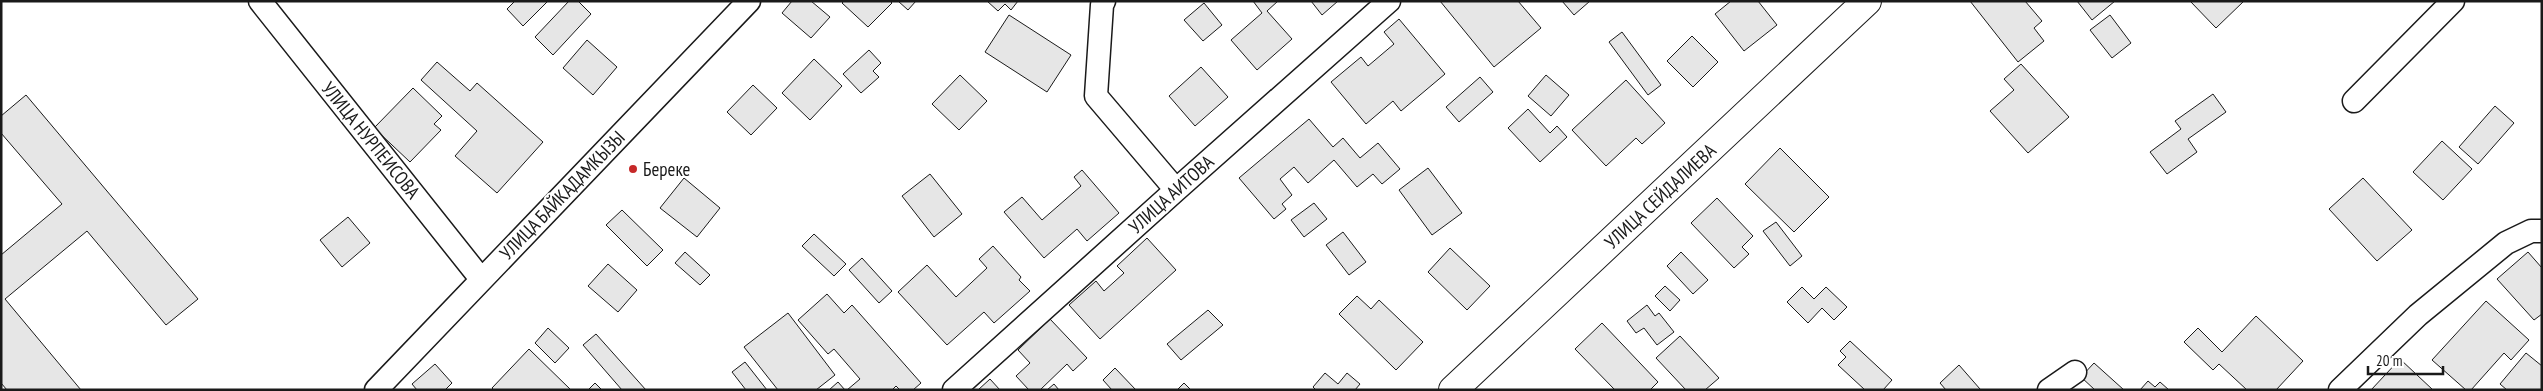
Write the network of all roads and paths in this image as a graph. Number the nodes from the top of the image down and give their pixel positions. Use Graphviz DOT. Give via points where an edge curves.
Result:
graph roads {
  1 [pos="260,1"];
  2 [pos="750,1"];
  3 [pos="1104,1"];
  4 [pos="1389,1"];
  5 [pos="1867,1"];
  6 [pos="2453,1"];
  7 [pos="2354,101"];
  8 [pos="1176,190"];
  9 [pos="2542,231"];
  10 [pos="481,280"];
  11 [pos="2075,372"];
  12 [pos="376,390"];
  13 [pos="954,390"];
  14 [pos="1453,390"];
  15 [pos="2049,390"];
  16 [pos="2340,390"];
  1 -- 10 [label="street, УЛИЦА НУРПЕИСОВА"];
  2 -- 10 [label="street, УЛИЦА БАЙКАДАМКЫЗЫ"];
  3 -- 8 [label="street" via="1096,96"];
  4 -- 8 [label="street, УЛИЦА АИТОВА"];
  5 -- 14 [label="main road, УЛИЦА СЕЙДАЛИЕВА"];
  6 -- 7 [label="street"];
  8 -- 13 [label="street, УЛИЦА АИТОВА"];
  9 -- 16 [label="street" via="2531,232 2506,243 2418,315"];
  10 -- 12 [label="street, УЛИЦА БАЙКАДАМКЫЗЫ"];
  11 -- 15 [label="street"];
}
